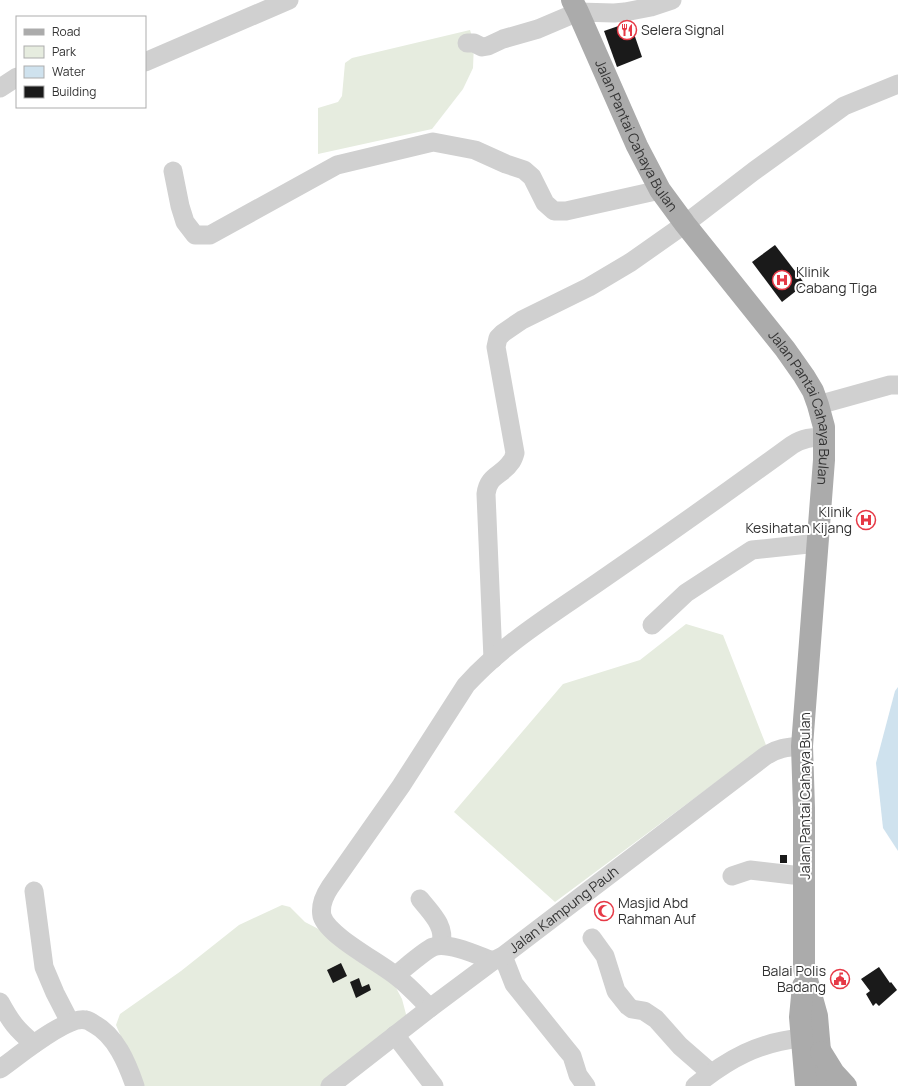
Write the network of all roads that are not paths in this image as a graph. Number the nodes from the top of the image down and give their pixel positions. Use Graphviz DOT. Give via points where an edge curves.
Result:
graph roads {
  1 [pos="289,0"];
  2 [pos="672,0"];
  3 [pos="575,6"];
  4 [pos="467,43"];
  5 [pos="146,62"];
  6 [pos="16,78"];
  7 [pos="898,84"];
  8 [pos="0,88"];
  9 [pos="173,171"];
  10 [pos="660,190"];
  11 [pos="685,224"];
  12 [pos="898,385"];
  13 [pos="898,394"];
  14 [pos="822,419"];
  15 [pos="818,543"];
  16 [pos="652,625"];
  17 [pos="493,659"];
  18 [pos="802,746"];
  19 [pos="804,875"];
  20 [pos="732,876"];
  21 [pos="34,891"];
  22 [pos="420,899"];
  23 [pos="592,938"];
  24 [pos="441,945"];
  25 [pos="498,959"];
  26 [pos="396,975"];
  27 [pos="0,1002"];
  28 [pos="430,1008"];
  29 [pos="70,1022"];
  30 [pos="395,1035"];
  31 [pos="811,1040"];
  32 [pos="34,1044"];
  33 [pos="3,1062"];
  34 [pos="711,1073"];
  35 [pos="135,1086"];
  36 [pos="330,1086"];
  37 [pos="434,1086"];
  38 [pos="586,1086"];
  39 [pos="695,1086"];
  40 [pos="806,1086"];
  41 [pos="823,1086"];
  42 [pos="846,1086"];
  1 -- 5 [label="street"];
  2 -- 3 [label="street" via="651,7 614,13"];
  3 -- 4 [label="street" via="538,29 488,46"];
  3 -- 10 [label="main road, Jalan Pantai Cahaya Bulan" via="637,146"];
  6 -- 8 [label="street"];
  7 -- 11 [label="street" via="844,106"];
  9 -- 10 [label="street" via="185,222 195,235 210,235 337,165 433,142 474,150 524,170 532,177 545,203 554,211 566,211"];
  10 -- 11 [label="main road, Jalan Pantai Cahaya Bulan"];
  11 -- 14 [label="main road, Jalan Pantai Cahaya Bulan" via="804,376 813,391"];
  11 -- 17 [label="street" via="589,287 522,320 498,338 496,347 515,453 512,462 487,486"];
  12 -- 14 [label="street" via="890,385"];
  13 -- 14 [label="street"];
  14 -- 15 [label="main road, Jalan Pantai Cahaya Bulan"];
  14 -- 17 [label="street" via="811,437 792,445 512,642"];
  15 -- 16 [label="street" via="752,550 686,593"];
  15 -- 18 [label="main road, Jalan Pantai Cahaya Bulan"];
  17 -- 26 [label="street" via="466,685 401,786 324,896 322,917 330,930"];
  18 -- 19 [label="main road, Jalan Pantai Cahaya Bulan"];
  18 -- 25 [label="street, Jalan Kampung Pauh" via="783,747 770,752"];
  19 -- 20 [label="street" via="750,870"];
  19 -- 31 [label="main road, Jalan Pantai Cahaya Bulan" via="806,976 817,1016"];
  21 -- 29 [label="street" via="44,967"];
  22 -- 24 [label="street" via="437,920 443,936"];
  23 -- 34 [label="street" via="605,956 616,991 628,1006 644,1011 656,1019 680,1046"];
  24 -- 25 [label="street"];
  24 -- 26 [label="street" via="432,947"];
  25 -- 28 [label="street, Jalan Kampung Pauh"];
  25 -- 38 [label="street" via="514,984 572,1056 578,1075"];
  26 -- 28 [label="street"];
  27 -- 32 [label="street" via="15,1027"];
  28 -- 30 [label="street, Jalan Kampung Pauh"];
  29 -- 32 [label="street"];
  29 -- 35 [label="street" via="85,1019 104,1029 130,1071"];
  30 -- 36 [label="street, Jalan Kampung Pauh"];
  30 -- 37 [label="street"];
  31 -- 34 [label="street" via="785,1039 755,1048"];
  31 -- 40 [label="main road, Jalan Pantai Cahaya Bulan"];
  31 -- 41 [label="main road, Jalan Pantai Cahaya Bulan"];
  31 -- 42 [label="main road"];
  32 -- 33 [label="street"];
  34 -- 39 [label="street"];
}
